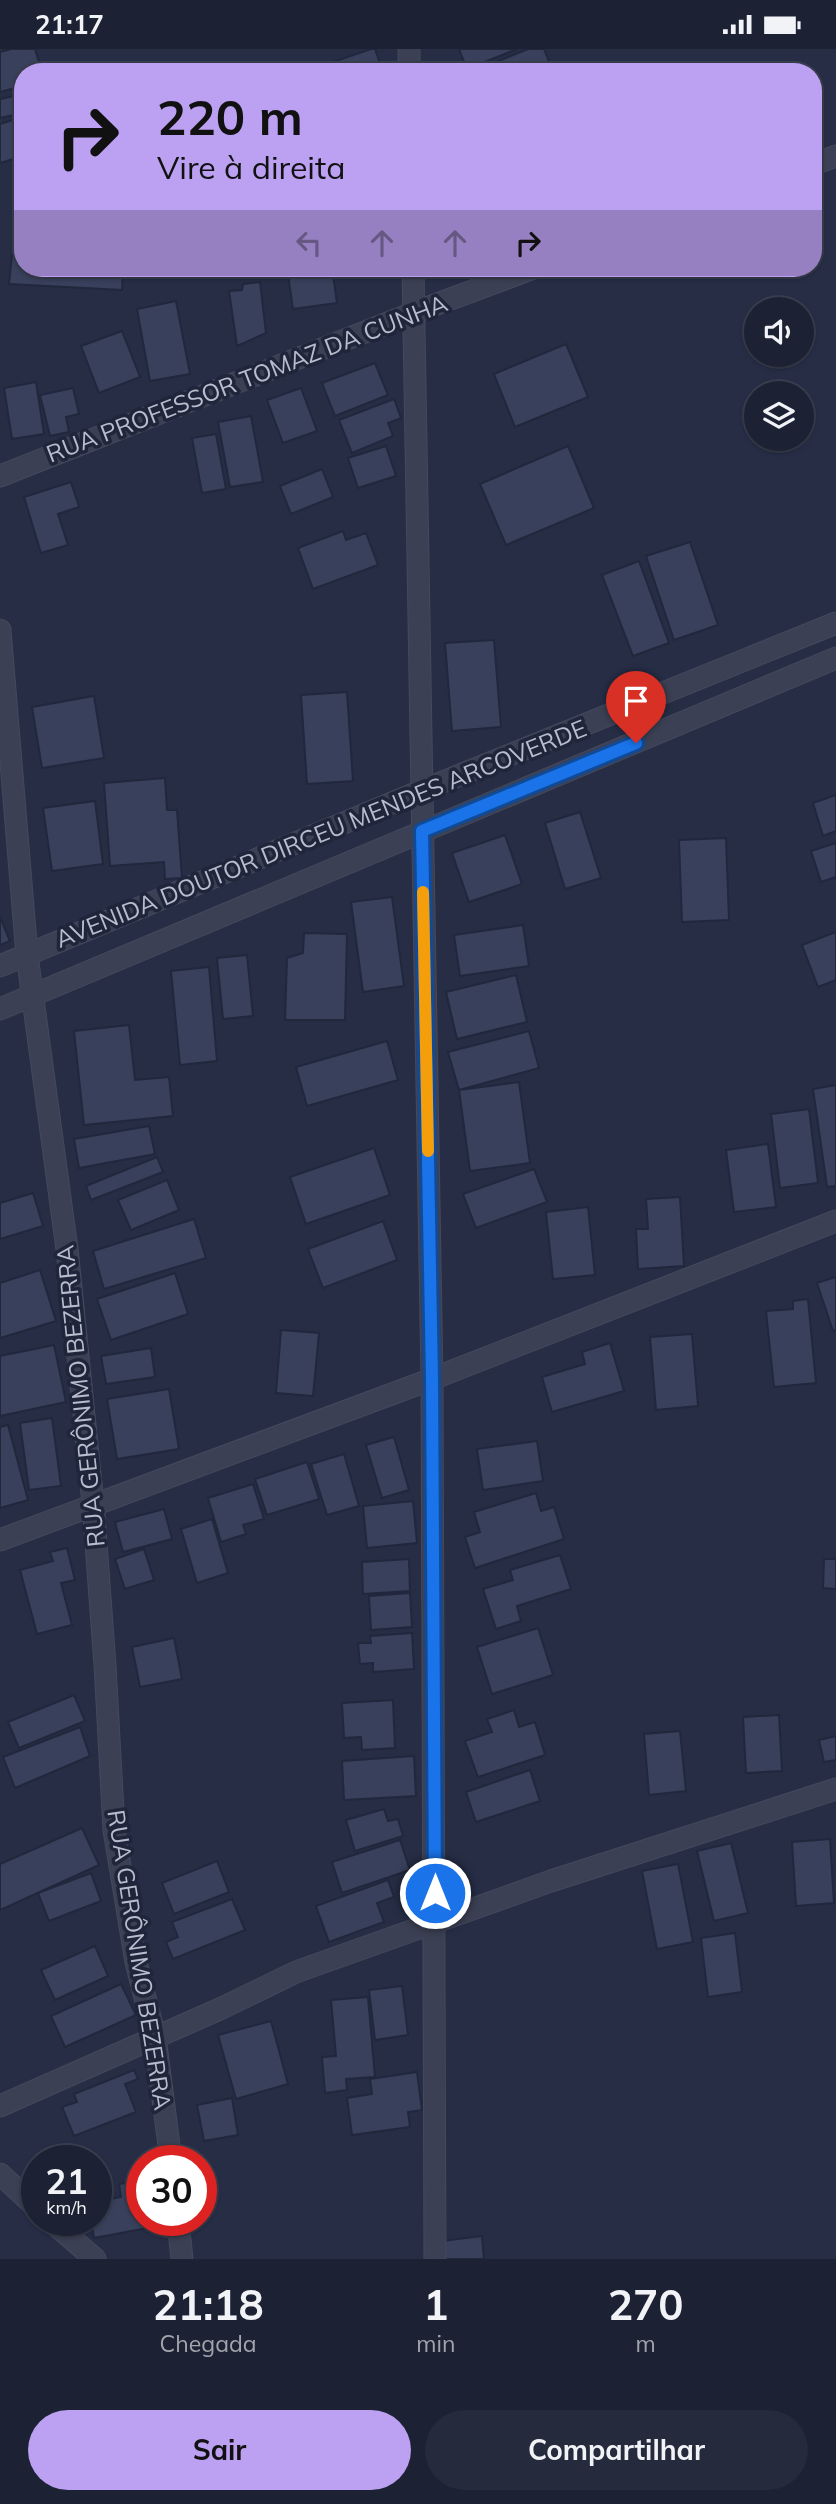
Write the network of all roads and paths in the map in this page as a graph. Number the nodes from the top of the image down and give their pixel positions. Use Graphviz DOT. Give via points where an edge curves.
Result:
graph roads {
  1 [pos="412,277"];
  2 [pos="510,277"];
  3 [pos="413,313"];
  4 [pos="0,476"];
  5 [pos="836,623"];
  6 [pos="0,630"];
  7 [pos="836,659"];
  8 [pos="423,790"];
  9 [pos="422,831"];
  10 [pos="27,955"];
  11 [pos="0,966"];
  12 [pos="32,996"];
  13 [pos="0,1009"];
  14 [pos="836,1221"];
  15 [pos="432,1379"];
  16 [pos="93,1503"];
  17 [pos="0,1540"];
  18 [pos="836,1789"];
  19 [pos="435,1921"];
  20 [pos="155,2037"];
  21 [pos="0,2106"];
  22 [pos="169,2145"];
  23 [pos="0,2174"];
  24 [pos="21,2193"];
  25 [pos="68,2236"];
  26 [pos="180,2236"];
  27 [pos="95,2259"];
  28 [pos="182,2259"];
  29 [pos="435,2259"];
  1 -- 3 [label="street"];
  2 -- 3 [label="street, RUA PROFESSOR TOMAZ DA CUNHA"];
  3 -- 4 [label="street, RUA PROFESSOR TOMAZ DA CUNHA"];
  3 -- 8 [label="street"];
  5 -- 8 [label="street, AVENIDA DOUTOR DIRCEU MENDES ARCOVERDE"];
  6 -- 10 [label="street, RUA GERÔNIMO BEZERRA"];
  7 -- 9 [label="street, AVENIDA DOUTOR DIRCEU MENDES ARCOVERDE"];
  8 -- 9 [label="street"];
  8 -- 10 [label="street, AVENIDA DOUTOR DIRCEU MENDES ARCOVERDE"];
  9 -- 12 [label="street, AVENIDA DOUTOR DIRCEU MENDES ARCOVERDE"];
  9 -- 15 [label="street"];
  10 -- 11 [label="street, AVENIDA DOUTOR DIRCEU MENDES ARCOVERDE"];
  10 -- 12 [label="street, RUA GERÔNIMO BEZERRA"];
  12 -- 13 [label="street, AVENIDA DOUTOR DIRCEU MENDES ARCOVERDE"];
  12 -- 16 [label="street, RUA GERÔNIMO BEZERRA" via="67,1249"];
  14 -- 15 [label="street"];
  15 -- 16 [label="street"];
  15 -- 19 [label="street"];
  16 -- 17 [label="street"];
  16 -- 20 [label="street, RUA GERÔNIMO BEZERRA" via="114,1830 136,1962"];
  18 -- 19 [label="street"];
  19 -- 20 [label="street" via="296,1972"];
  19 -- 29 [label="street"];
  20 -- 21 [label="street"];
  20 -- 22 [label="street, RUA GERÔNIMO BEZERRA"];
  23 -- 24 [label="street"];
  25 -- 27 [label="street"];
  26 -- 28 [label="street"];
}
